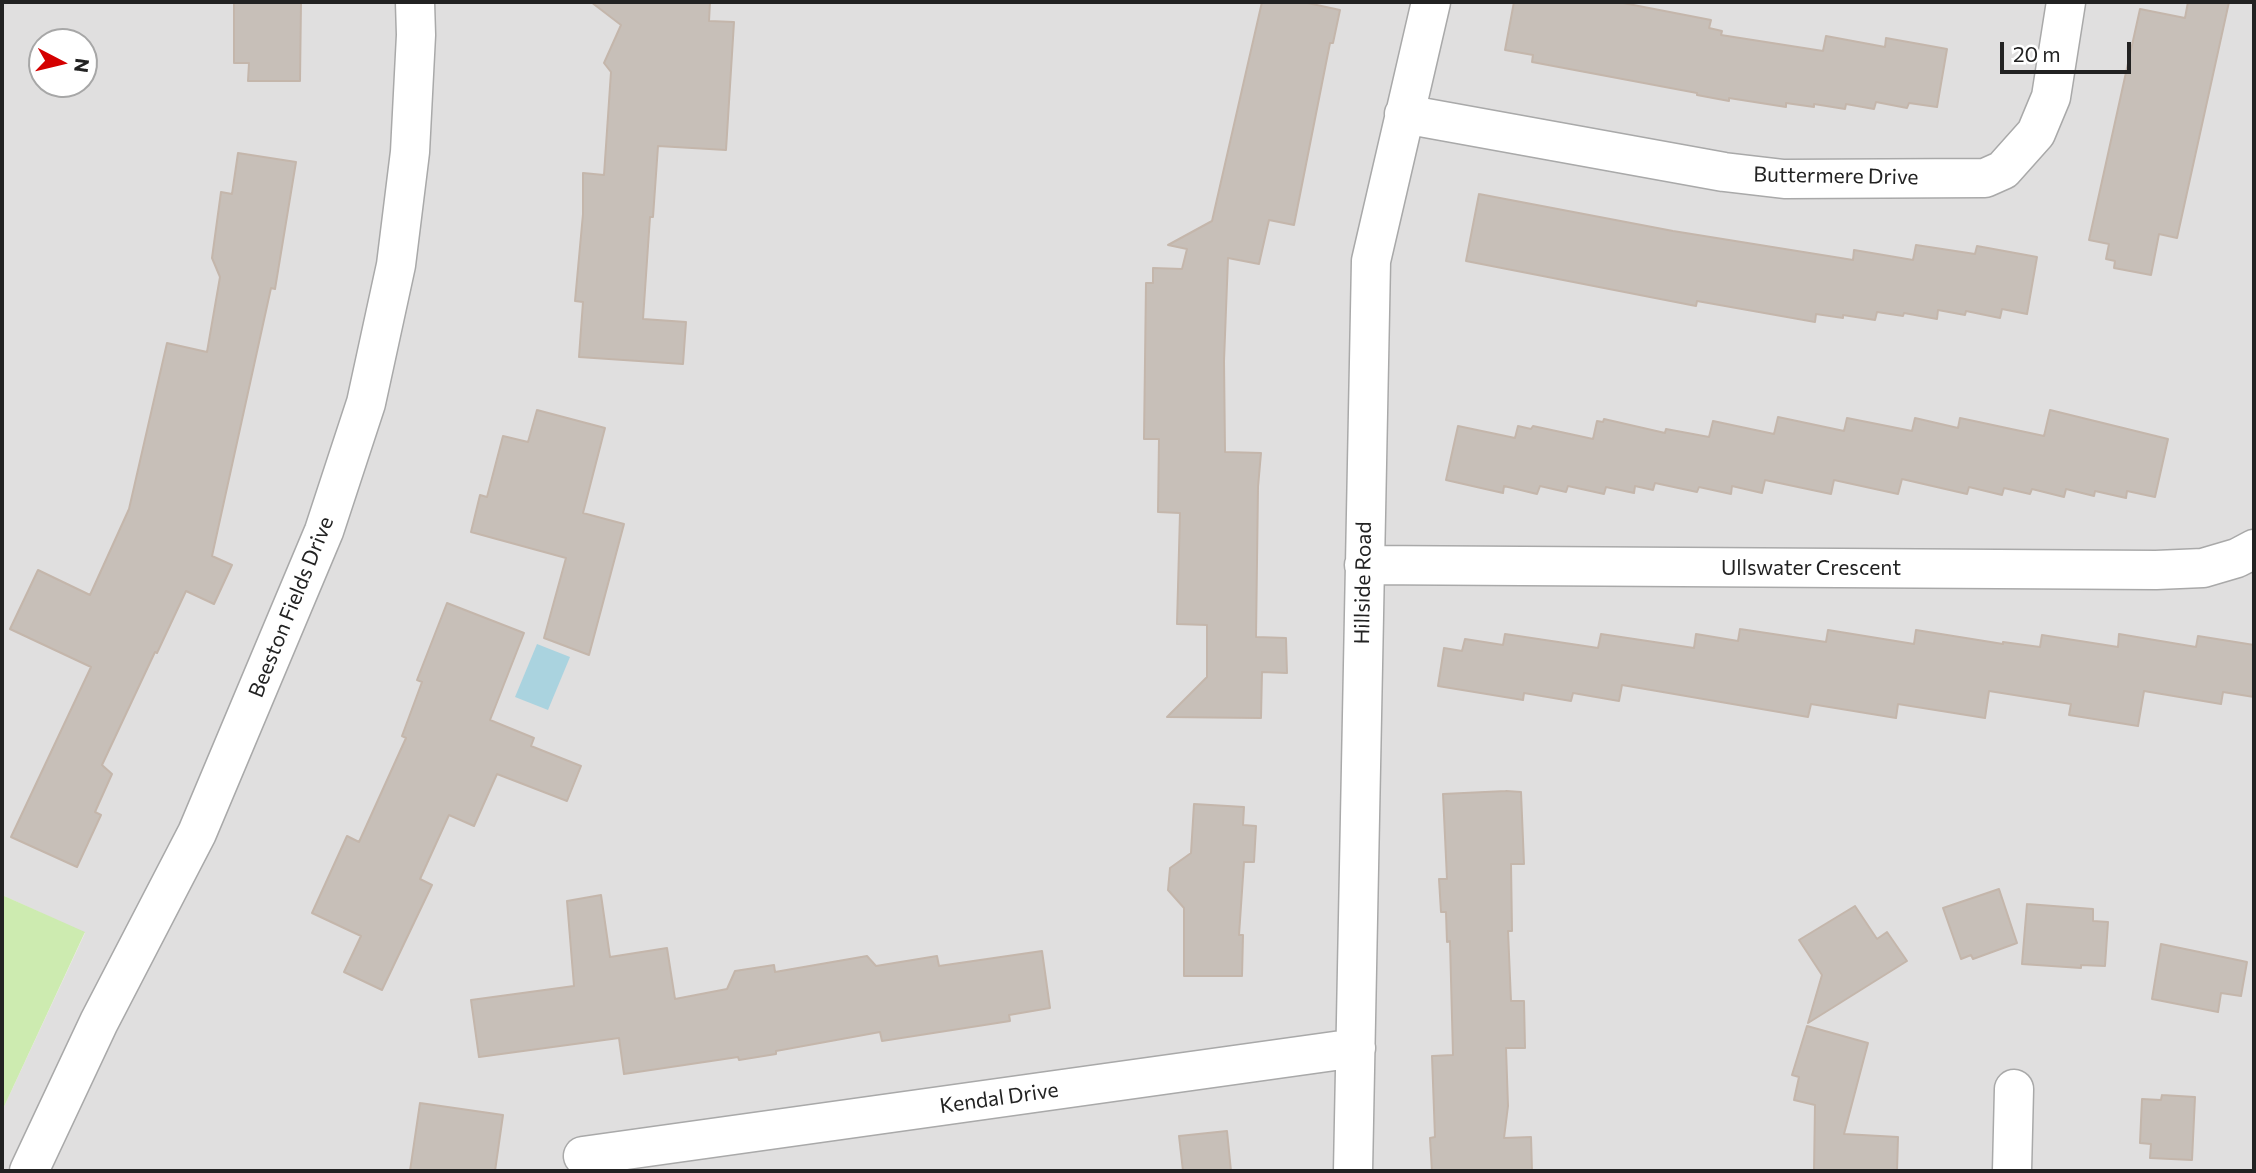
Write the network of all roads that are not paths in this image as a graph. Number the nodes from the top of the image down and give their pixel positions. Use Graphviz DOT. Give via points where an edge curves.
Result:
graph roads {
  1 [pos="415,2"];
  2 [pos="1432,2"];
  3 [pos="2066,2"];
  4 [pos="1404,114"];
  5 [pos="2254,550"];
  6 [pos="1364,565"];
  7 [pos="1356,1048"];
  8 [pos="2014,1089"];
  9 [pos="583,1156"];
  10 [pos="645,1159"];
  11 [pos="29,1171"];
  12 [pos="1353,1171"];
  13 [pos="2012,1171"];
  1 -- 11 [label="street, Beeston Fields Drive" via="410,152 396,265 354,441 324,531 197,833 99,1022"];
  2 -- 4 [label="street, Hillside Road"];
  3 -- 4 [label="street, Buttermere Drive" via="2051,97 2036,133 2003,170 1985,178 1784,179 1735,174"];
  4 -- 6 [label="street, Hillside Road" via="1371,261"];
  5 -- 6 [label="street, Ullswater Crescent" via="2203,568 2156,570"];
  6 -- 7 [label="street, Hillside Road"];
  7 -- 10 [label="street, Kendal Drive"];
  7 -- 12 [label="street, Hillside Road"];
  8 -- 13 [label="street"];
  9 -- 10 [label="street, Kendal Drive"];
}
